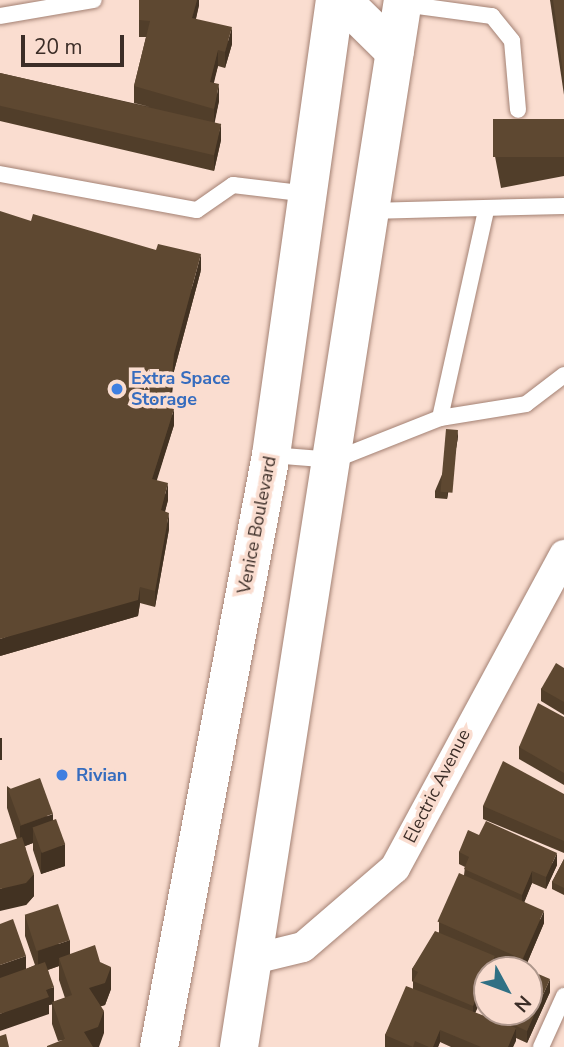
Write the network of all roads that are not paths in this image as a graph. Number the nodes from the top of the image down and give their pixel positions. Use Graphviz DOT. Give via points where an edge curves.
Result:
graph roads {
  1 [pos="94,0"];
  2 [pos="335,0"];
  3 [pos="342,0"];
  4 [pos="403,2"];
  5 [pos="0,16"];
  6 [pos="395,52"];
  7 [pos="518,110"];
  8 [pos="0,174"];
  9 [pos="308,194"];
  10 [pos="564,206"];
  11 [pos="369,211"];
  12 [pos="486,211"];
  13 [pos="564,374"];
  14 [pos="440,418"];
  15 [pos="271,454"];
  16 [pos="334,460"];
  17 [pos="559,573"];
  18 [pos="254,959"];
  19 [pos="564,996"];
  20 [pos="159,1047"];
  21 [pos="239,1047"];
  22 [pos="541,1047"];
  1 -- 5 [label="lane"];
  2 -- 9 [label="main road, Venice Boulevard"];
  3 -- 6 [label="main road"];
  4 -- 6 [label="main road"];
  4 -- 7 [label="lane" via="492,16 512,41"];
  6 -- 11 [label="main road"];
  8 -- 9 [label="lane" via="197,210 233,185"];
  9 -- 15 [label="main road, Venice Boulevard"];
  10 -- 12 [label="lane"];
  11 -- 12 [label="lane"];
  11 -- 16 [label="main road"];
  12 -- 14 [label="lane"];
  13 -- 14 [label="lane" via="526,404"];
  14 -- 16 [label="lane"];
  15 -- 16 [label="lane"];
  15 -- 20 [label="main road, Venice Boulevard"];
  16 -- 18 [label="main road"];
  17 -- 18 [label="street, Electric Avenue" via="396,868 303,947"];
  18 -- 21 [label="main road"];
  19 -- 22 [label="lane"];
}
